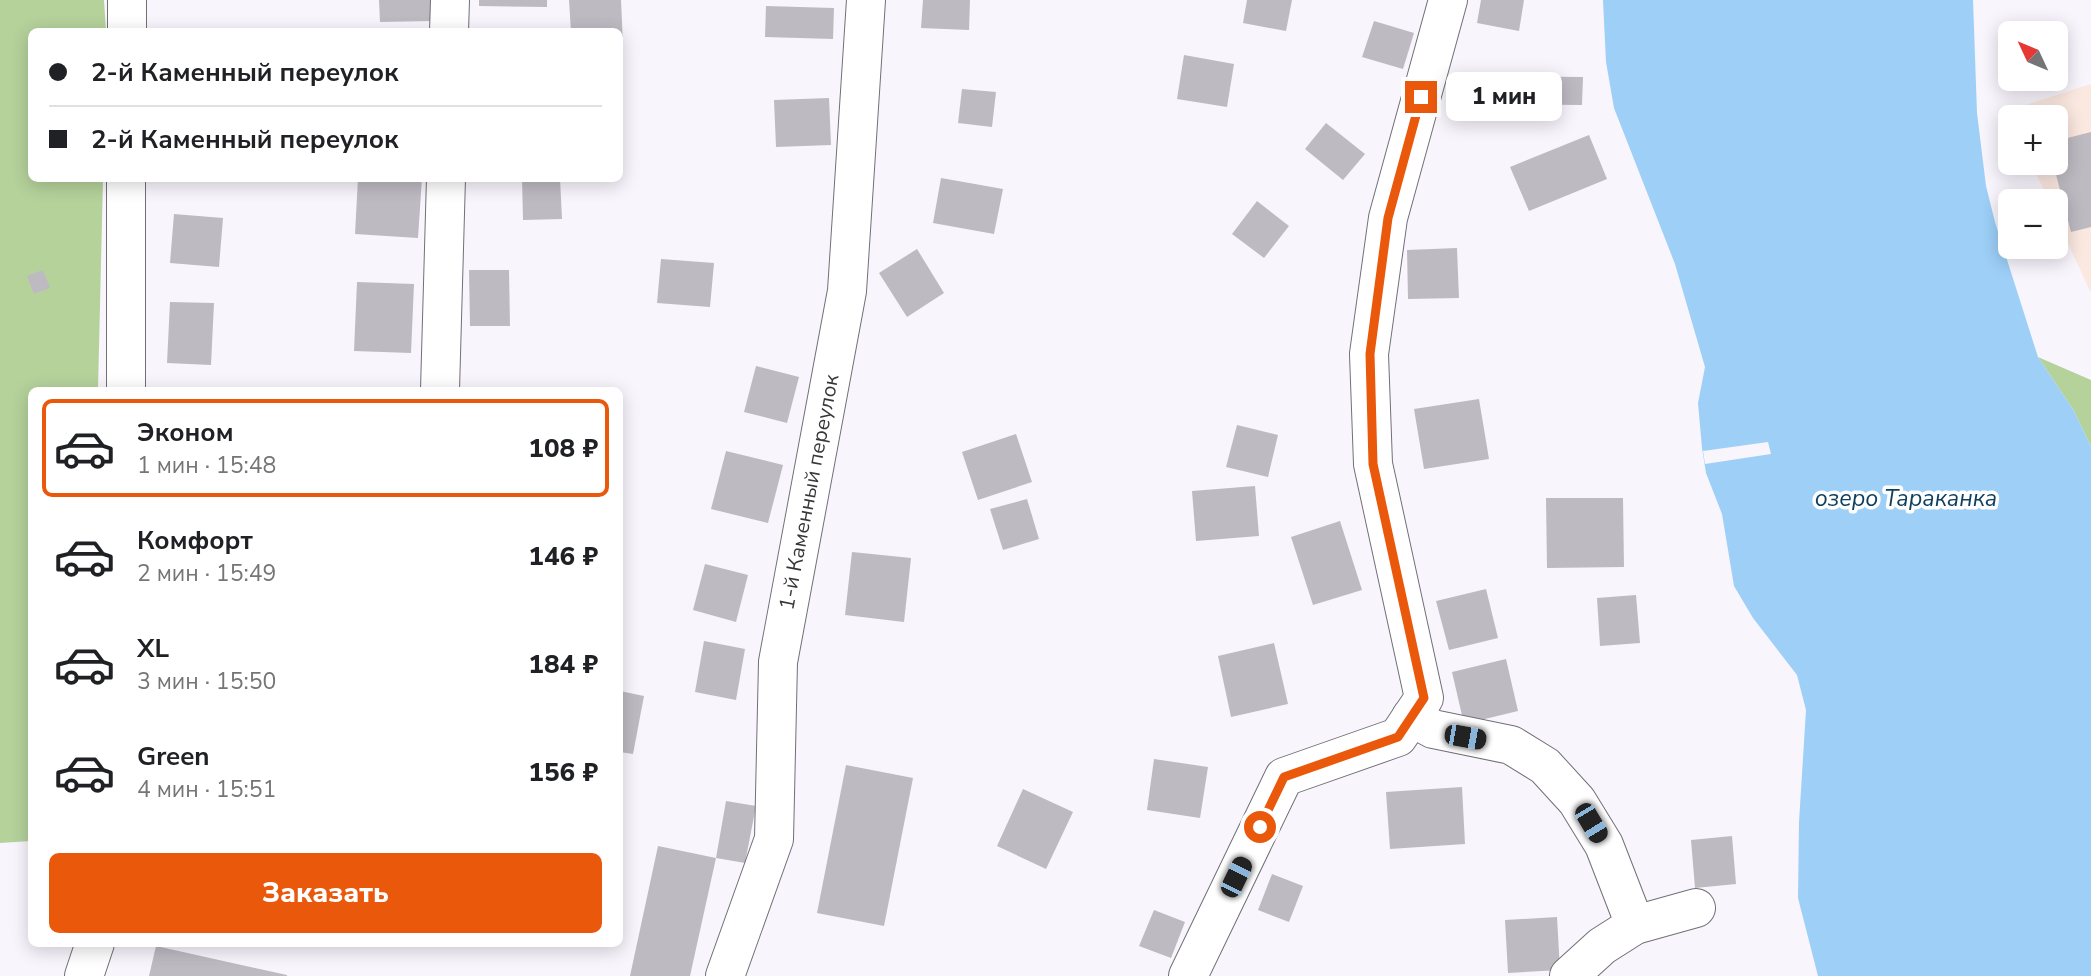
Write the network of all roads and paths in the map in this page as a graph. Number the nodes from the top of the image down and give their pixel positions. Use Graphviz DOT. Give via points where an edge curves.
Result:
graph roads {
  1 [pos="127,0"];
  2 [pos="450,0"];
  3 [pos="866,0"];
  4 [pos="1448,0"];
  5 [pos="127,28"];
  6 [pos="449,28"];
  7 [pos="126,182"];
  8 [pos="446,182"];
  9 [pos="126,387"];
  10 [pos="440,387"];
  11 [pos="1411,718"];
  12 [pos="1696,908"];
  13 [pos="1635,925"];
  14 [pos="94,947"];
  15 [pos="84,976"];
  16 [pos="725,976"];
  17 [pos="1188,976"];
  18 [pos="1569,976"];
  1 -- 5 [label="street"];
  2 -- 6 [label="street"];
  3 -- 16 [label="street, 1-й Каменный переулок" via="847,291 778,662 774,839"];
  4 -- 11 [label="street" via="1388,218 1370,354 1373,464 1424,698"];
  7 -- 9 [label="street"];
  8 -- 10 [label="street"];
  11 -- 13 [label="street" via="1433,729 1511,745 1545,766 1577,801 1604,845"];
  11 -- 17 [label="street" via="1398,737 1284,777"];
  12 -- 13 [label="street"];
  13 -- 18 [label="street" via="1602,946"];
  14 -- 15 [label="street"];
}
